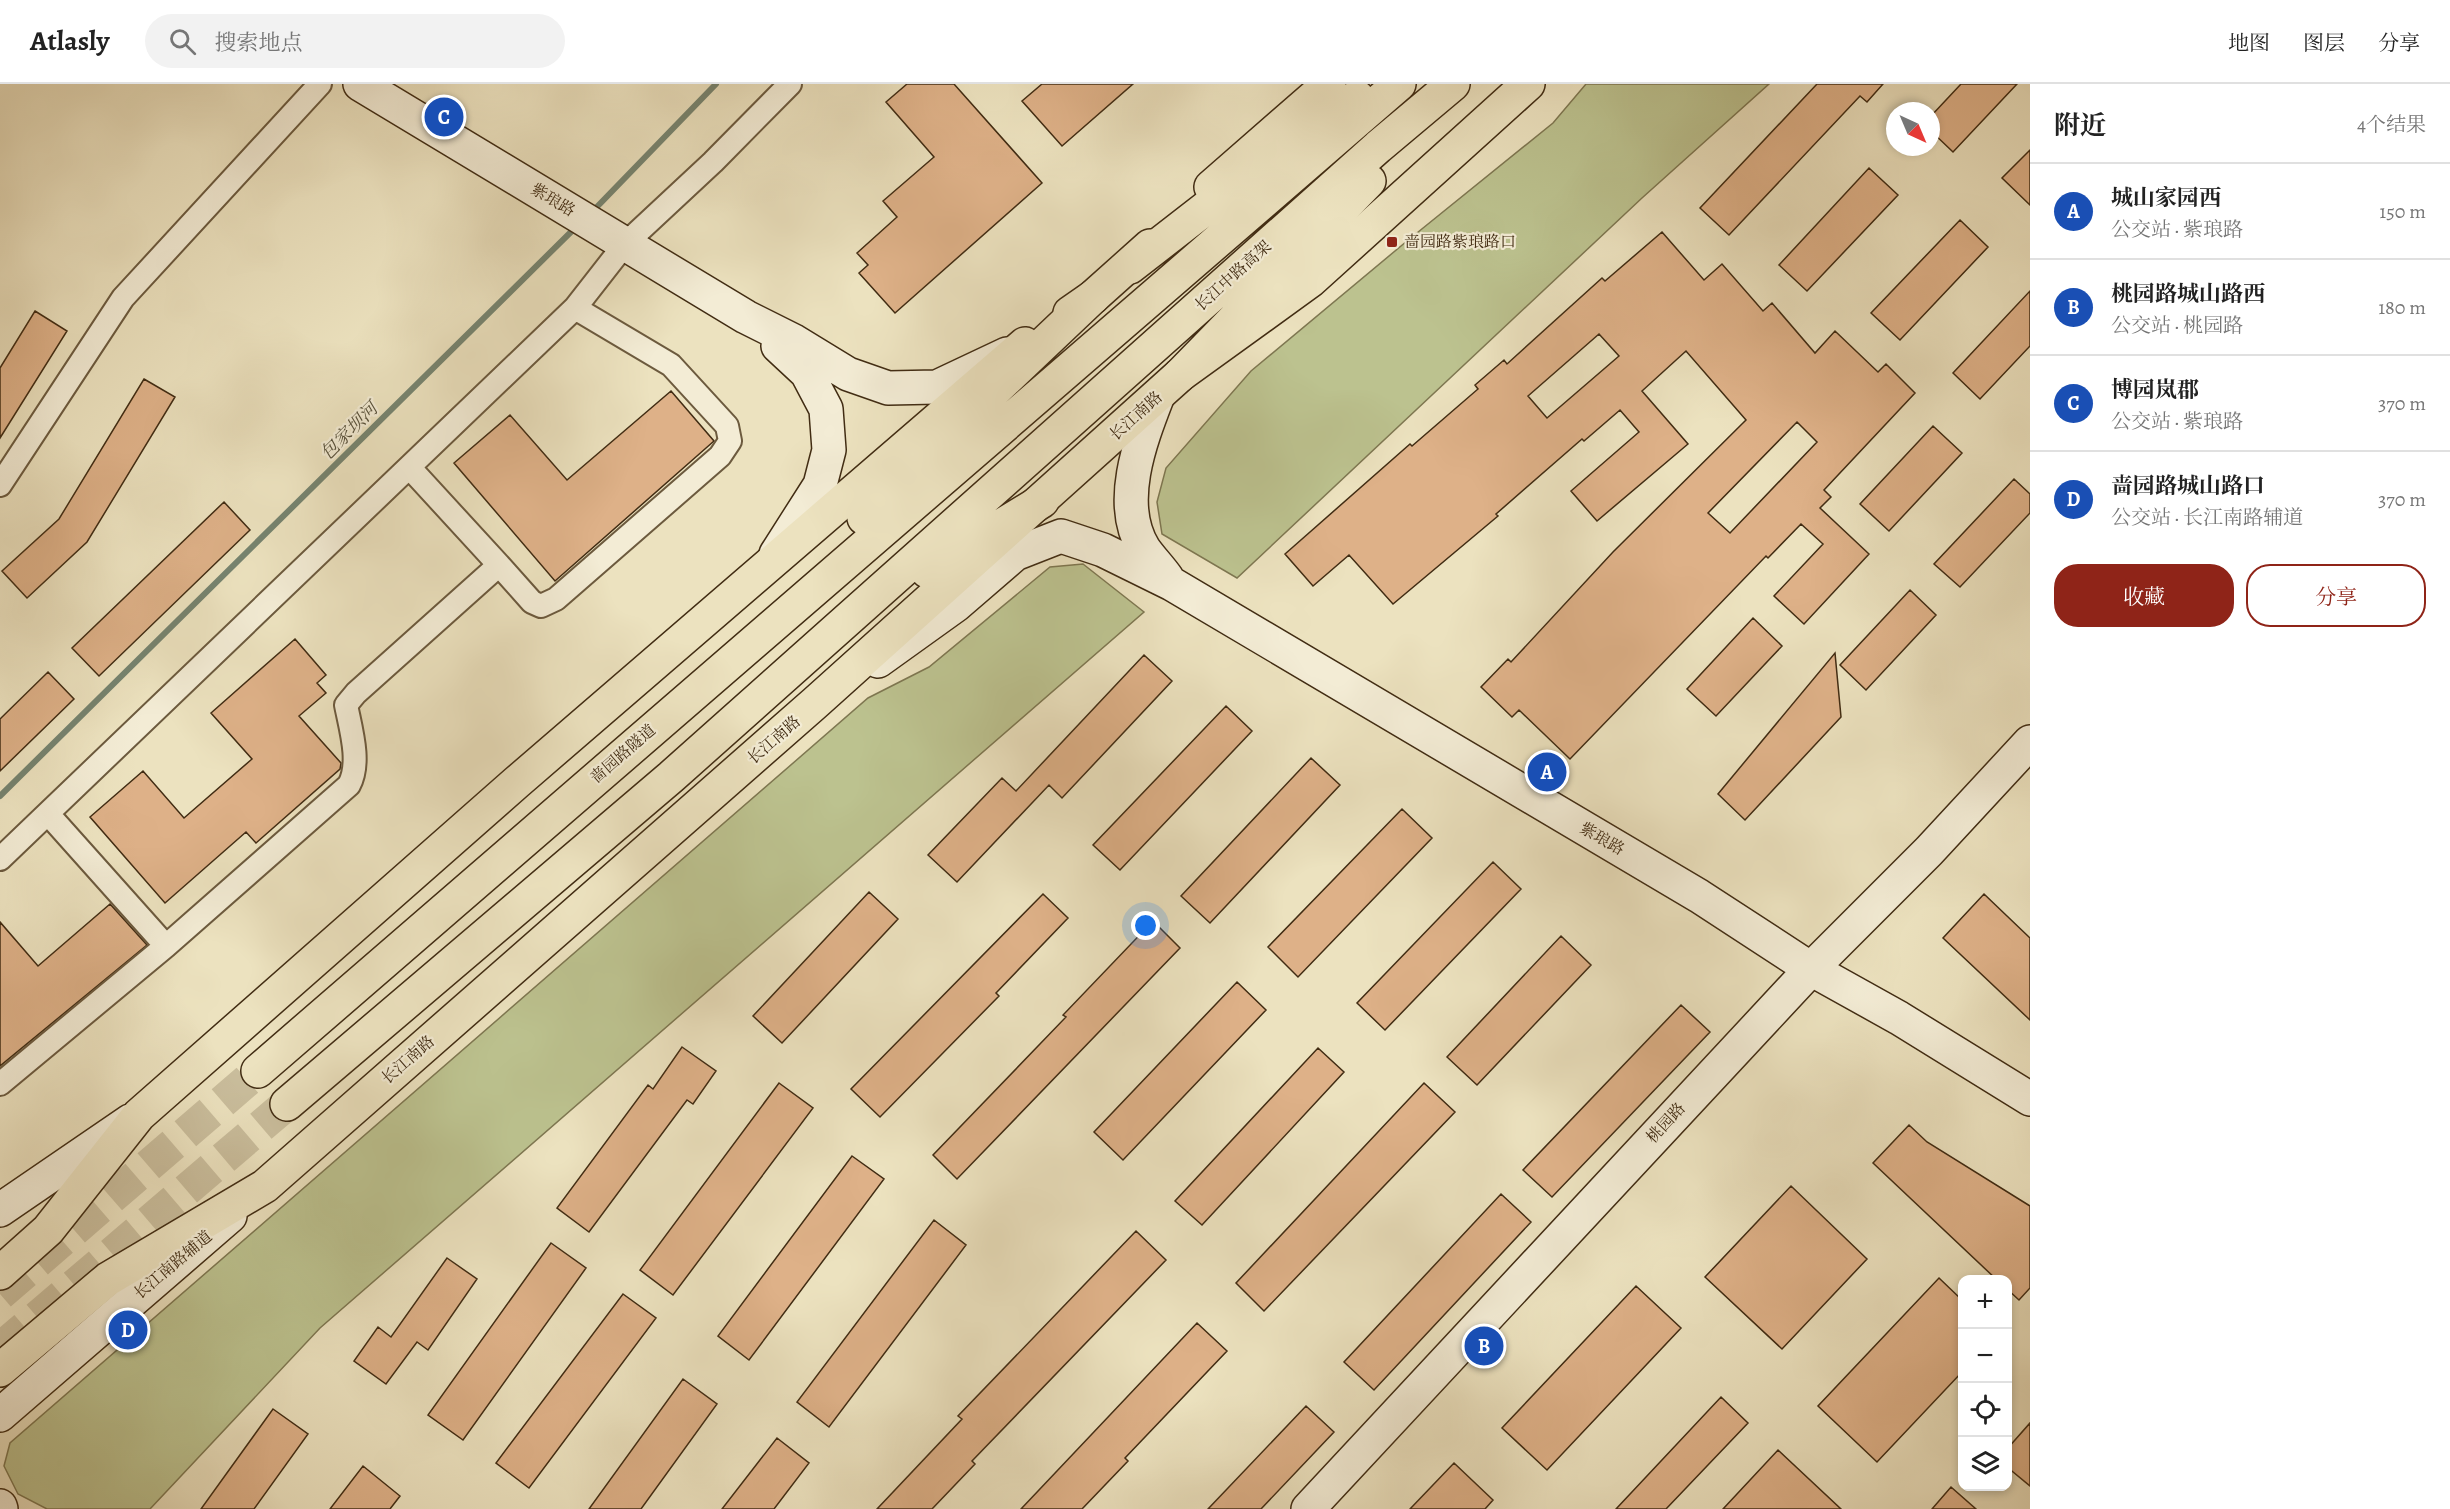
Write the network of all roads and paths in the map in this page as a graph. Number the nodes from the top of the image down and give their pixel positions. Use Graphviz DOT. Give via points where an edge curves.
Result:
graph roads {
  1 [pos="320,84"];
  2 [pos="360,84"];
  3 [pos="790,84"];
  4 [pos="1329,84"];
  5 [pos="1377,84"];
  6 [pos="1399,84"];
  7 [pos="1453,84"];
  8 [pos="1462,84"];
  9 [pos="1528,84"];
  10 [pos="625,244"];
  11 [pos="1130,267"];
  12 [pos="1094,297"];
  13 [pos="575,309"];
  14 [pos="746,317"];
  15 [pos="1013,352"];
  16 [pos="1180,375"];
  17 [pos="1157,398"];
  18 [pos="410,468"];
  19 [pos="0,485"];
  20 [pos="1042,501"];
  21 [pos="771,563"];
  22 [pos="499,566"];
  23 [pos="1172,584"];
  24 [pos="815,703"];
  25 [pos="2030,742"];
  26 [pos="671,777"];
  27 [pos="49,815"];
  28 [pos="0,859"];
  29 [pos="414,935"];
  30 [pos="166,946"];
  31 [pos="1810,969"];
  32 [pos="258,1071"];
  33 [pos="0,1084"];
  34 [pos="2030,1099"];
  35 [pos="287,1104"];
  36 [pos="139,1115"];
  37 [pos="265,1186"];
  38 [pos="0,1210"];
  39 [pos="0,1273"];
  40 [pos="0,1370"];
  41 [pos="0,1415"];
  42 [pos="1308,1509"];
  1 -- 19 [label="street" via="123,298"];
  2 -- 10 [label="street, 紫琅路"];
  3 -- 10 [label="street"];
  4 -- 11 [label="main road" via="1218,180"];
  5 -- 11 [label="main road" via="1309,128"];
  6 -- 29 [label="main road, 啬园路隧道"];
  7 -- 26 [label="main road, 长江中路高架"];
  8 -- 16 [label="main road"];
  9 -- 16 [label="main road, 长江南路" via="1310,281"];
  10 -- 13 [label="street"];
  10 -- 14 [label="street, 紫琅路"];
  11 -- 12 [label="main road"];
  12 -- 15 [label="main road"];
  12 -- 29 [label="main road" via="958,424 826,556 542,803"];
  13 -- 18 [label="street"];
  13 -- 22 [label="street" via="671,365 728,426 730,441 720,456 556,599 541,606 532,602"];
  14 -- 15 [label="street" via="848,374 888,388 937,387"];
  14 -- 21 [label="street" via="807,373 826,409 829,450 820,484"];
  15 -- 21 [label="main road"];
  16 -- 17 [label="main road, 长江南路"];
  17 -- 20 [label="main road, 长江南路"];
  17 -- 23 [label="street" via="1133,476 1131,515 1143,548"];
  18 -- 22 [label="street"];
  18 -- 27 [label="street"];
  20 -- 24 [label="main road, 长江南路"];
  20 -- 26 [label="main road" via="919,575"];
  21 -- 36 [label="main road"];
  22 -- 30 [label="street" via="346,705 353,744 354,776 349,785"];
  23 -- 24 [label="street, 紫琅路" via="1104,550 1061,536 1015,554 956,605"];
  23 -- 31 [label="street, 紫琅路" via="1699,896"];
  24 -- 37 [label="main road, 长江南路"];
  25 -- 31 [label="street, 桃园路" via="1929,851"];
  26 -- 35 [label="main road"];
  27 -- 28 [label="street"];
  27 -- 30 [label="street"];
  29 -- 32 [label="main road, 啬园路隧道"];
  30 -- 33 [label="street"];
  31 -- 34 [label="street, 紫琅路" via="1899,1018"];
  31 -- 42 [label="street, 桃园路"];
  36 -- 38 [label="street"];
  36 -- 39 [label="main road" via="48,1230"];
  37 -- 40 [label="main road, 长江南路" via="108,1279"];
  37 -- 41 [label="street, 长江南路辅道"];
}
